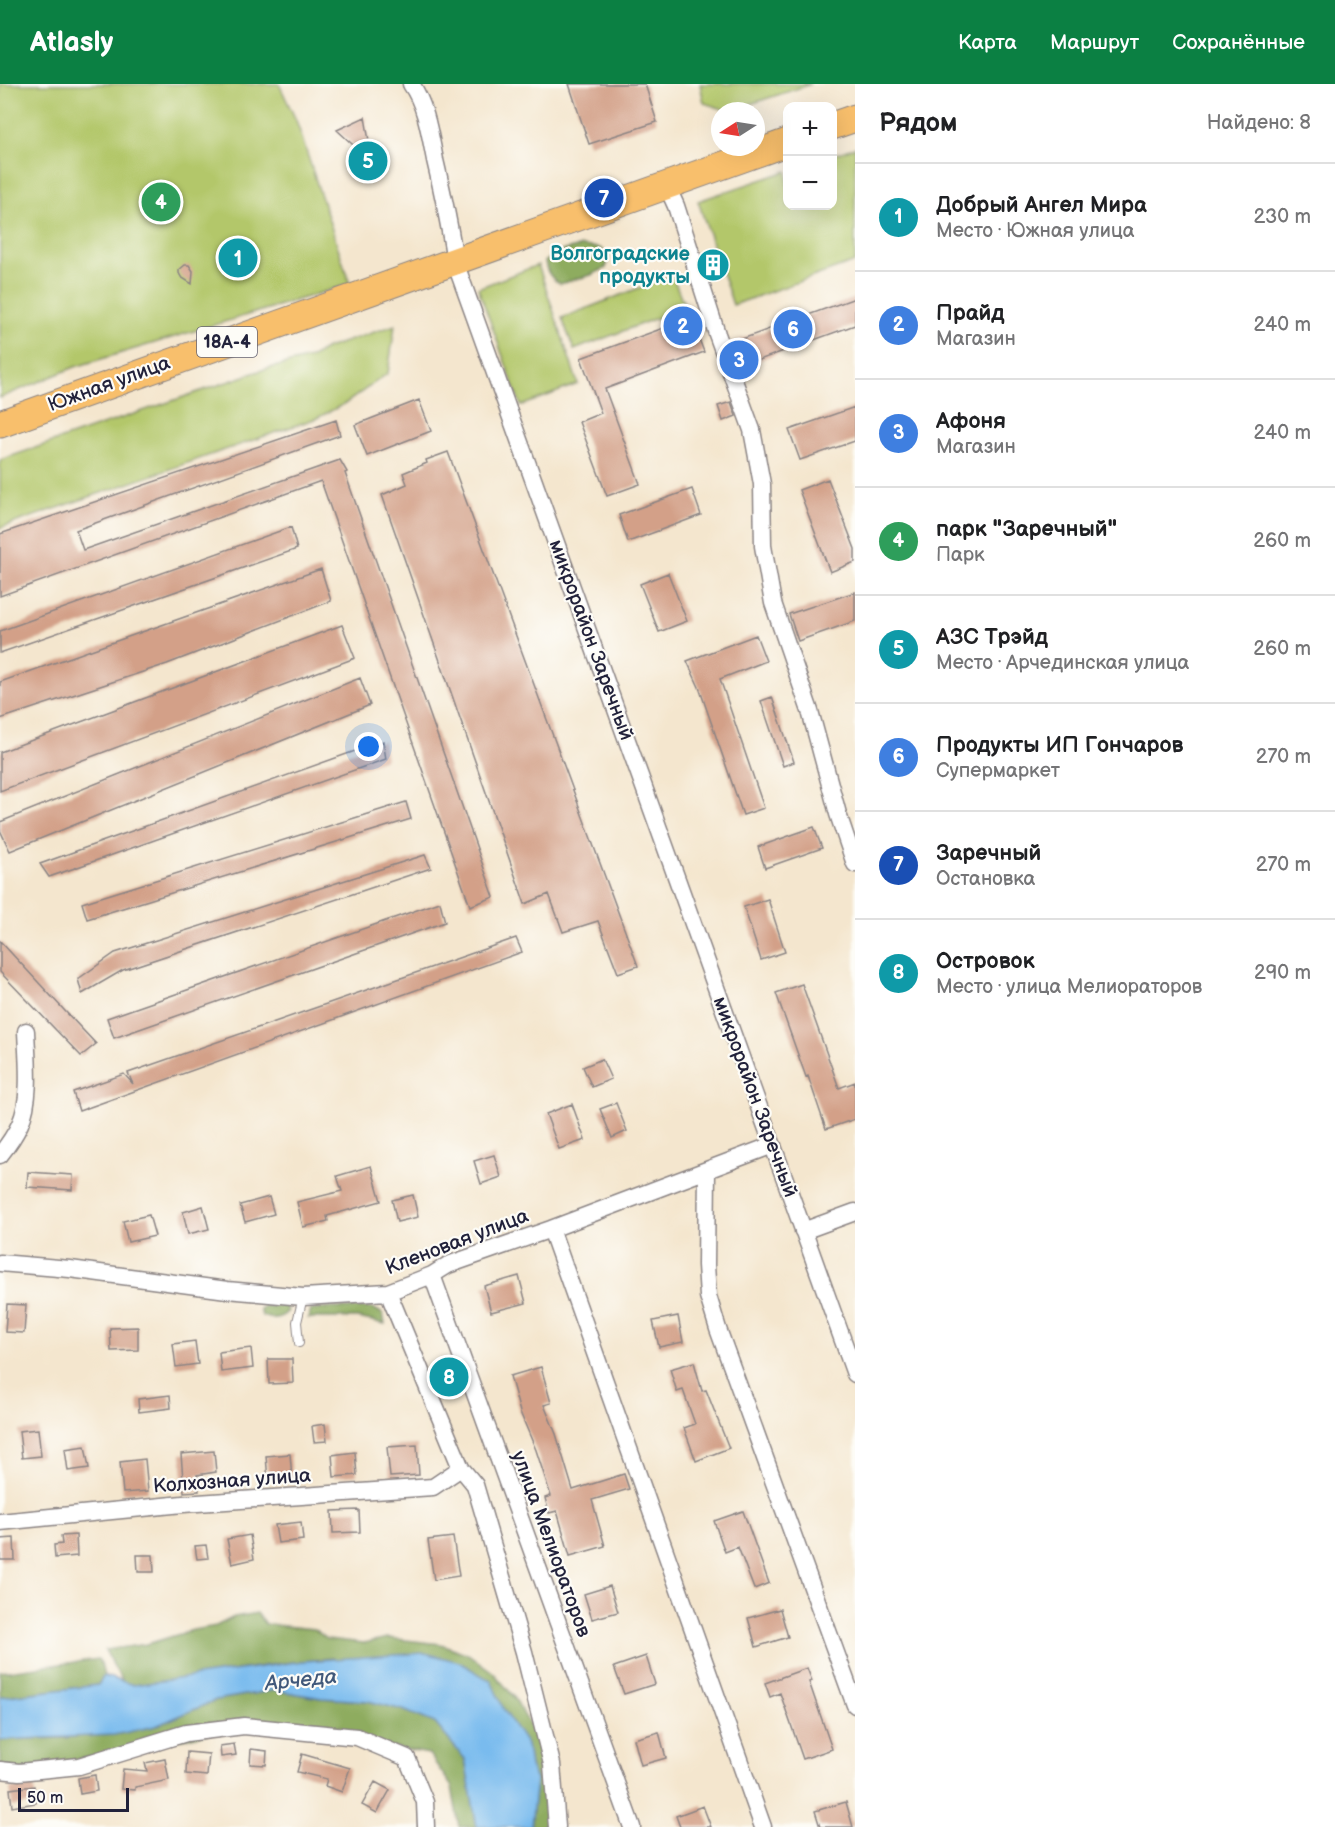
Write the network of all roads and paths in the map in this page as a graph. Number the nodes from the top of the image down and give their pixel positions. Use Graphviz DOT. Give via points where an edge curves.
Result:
graph roads {
  1 [pos="411,84"];
  2 [pos="855,118"];
  3 [pos="837,124"];
  4 [pos="783,144"];
  5 [pos="667,186"];
  6 [pos="455,261"];
  7 [pos="0,423"];
  8 [pos="855,864"];
  9 [pos="26,1030"];
  10 [pos="773,1145"];
  11 [pos="0,1155"];
  12 [pos="707,1171"];
  13 [pos="855,1212"];
  14 [pos="551,1229"];
  15 [pos="803,1231"];
  16 [pos="0,1263"];
  17 [pos="432,1275"];
  18 [pos="387,1292"];
  19 [pos="303,1297"];
  20 [pos="299,1343"];
  21 [pos="855,1374"];
  22 [pos="461,1468"];
  23 [pos="0,1522"];
  24 [pos="855,1705"];
  25 [pos="0,1770"];
  26 [pos="426,1827"];
  27 [pos="557,1827"];
  28 [pos="632,1827"];
  29 [pos="763,1827"];
  1 -- 6 [label="street, микрорайон Заречный" via="429,127"];
  2 -- 3 [label="main road"];
  4 -- 5 [label="main road, 18А-4"];
  5 -- 6 [label="main road, 18А-4"];
  5 -- 8 [label="street" via="752,430 762,484 763,546 775,611 810,711"];
  6 -- 7 [label="main road, Южная улица / 18А-4"];
  6 -- 10 [label="street, микрорайон Заречный"];
  9 -- 11 [label="street" via="27,1089 22,1121"];
  10 -- 12 [label="street, Кленовая улица"];
  10 -- 15 [label="street, микрорайон Заречный"];
  12 -- 14 [label="street, Кленовая улица"];
  12 -- 24 [label="street" via="708,1296"];
  13 -- 15 [label="street"];
  14 -- 17 [label="street, Кленовая улица" via="448,1265"];
  14 -- 29 [label="street"];
  15 -- 21 [label="street, микрорайон Заречный"];
  16 -- 19 [label="street, Кленовая улица"];
  17 -- 18 [label="street, Кленовая улица"];
  17 -- 28 [label="street, улица Мелиораторов"];
  18 -- 19 [label="street, Кленовая улица"];
  18 -- 22 [label="street"];
  19 -- 20 [label="lane" via="297,1322"];
  22 -- 23 [label="street, Колхозная улица" via="433,1487 183,1504"];
  22 -- 27 [label="street" via="474,1485 524,1652 552,1764"];
  25 -- 26 [label="street" via="78,1766 186,1733 244,1726 357,1737 407,1758 424,1802"];
}
